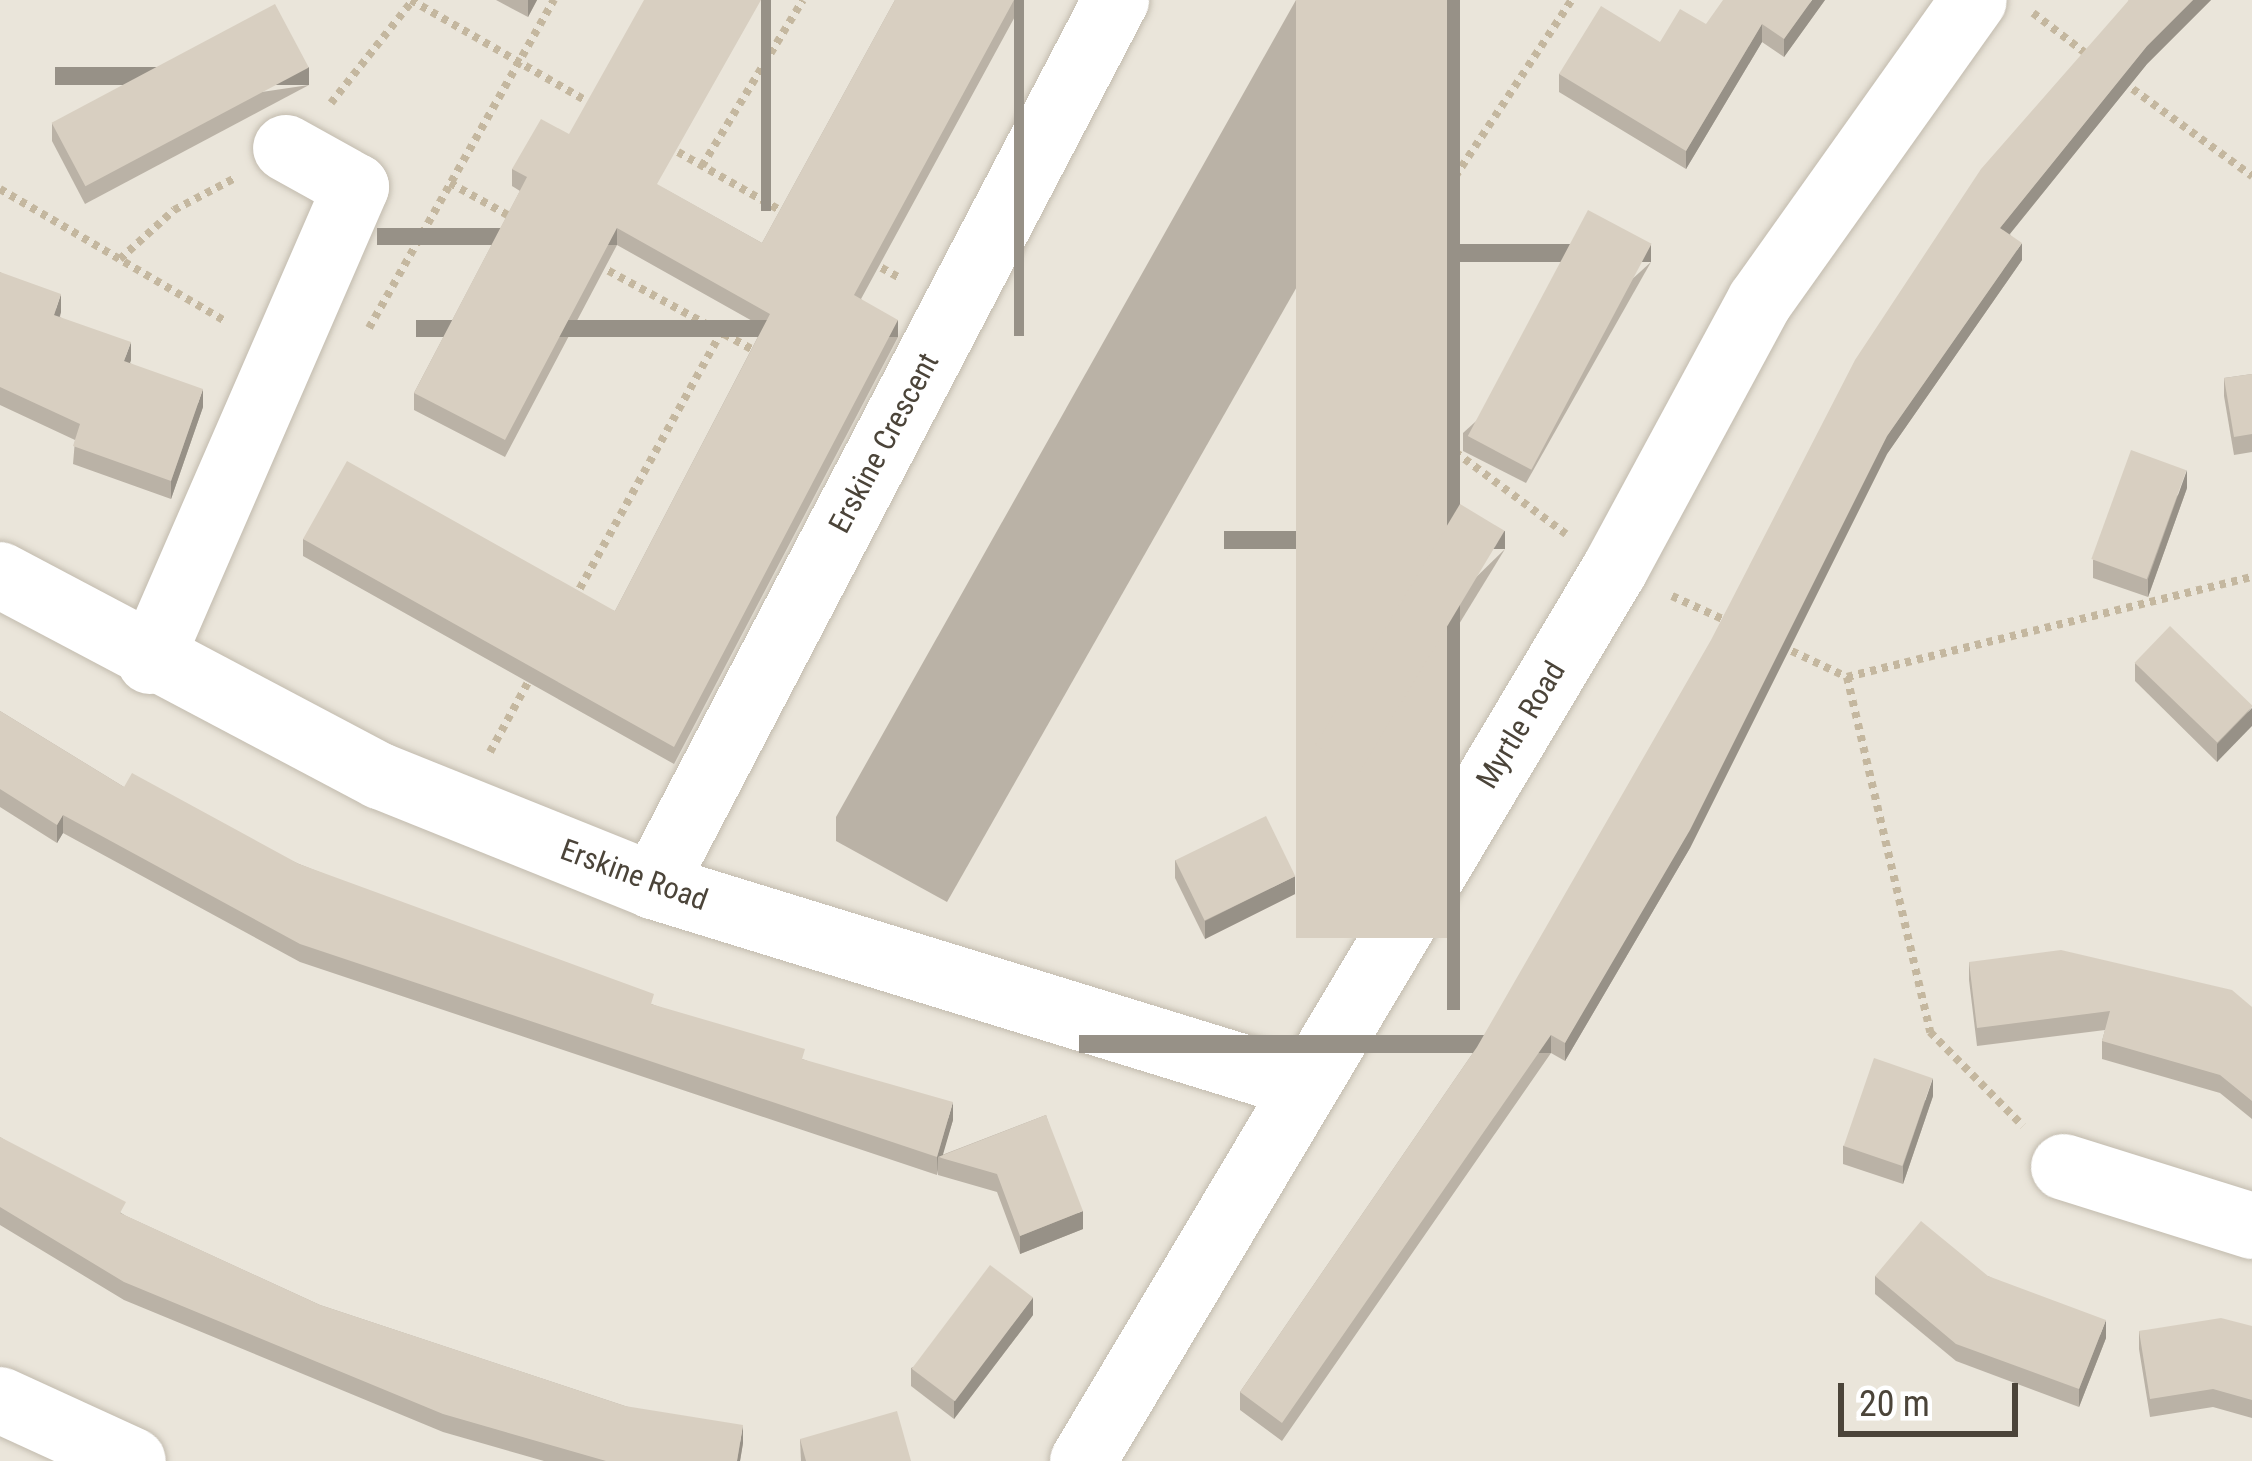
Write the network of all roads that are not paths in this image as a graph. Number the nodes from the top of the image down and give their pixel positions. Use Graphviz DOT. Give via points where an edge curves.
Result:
graph roads {
  1 [pos="1116,0"];
  2 [pos="1974,0"];
  3 [pos="286,148"];
  4 [pos="0,575"];
  5 [pos="150,661"];
  6 [pos="653,886"];
  7 [pos="1303,1086"];
  8 [pos="2063,1167"];
  9 [pos="2252,1226"];
  10 [pos="0,1400"];
  11 [pos="133,1461"];
  12 [pos="1083,1461"];
  1 -- 6 [label="street, Erskine Crescent"];
  2 -- 7 [label="street, Myrtle Road" via="1760,301 1615,569"];
  3 -- 5 [label="street" via="356,187"];
  4 -- 5 [label="street, Erskine Road"];
  5 -- 6 [label="street, Erskine Road" via="459,808"];
  6 -- 7 [label="street, Erskine Road"];
  7 -- 12 [label="street, Myrtle Road"];
  8 -- 9 [label="street"];
  10 -- 11 [label="street"];
}
